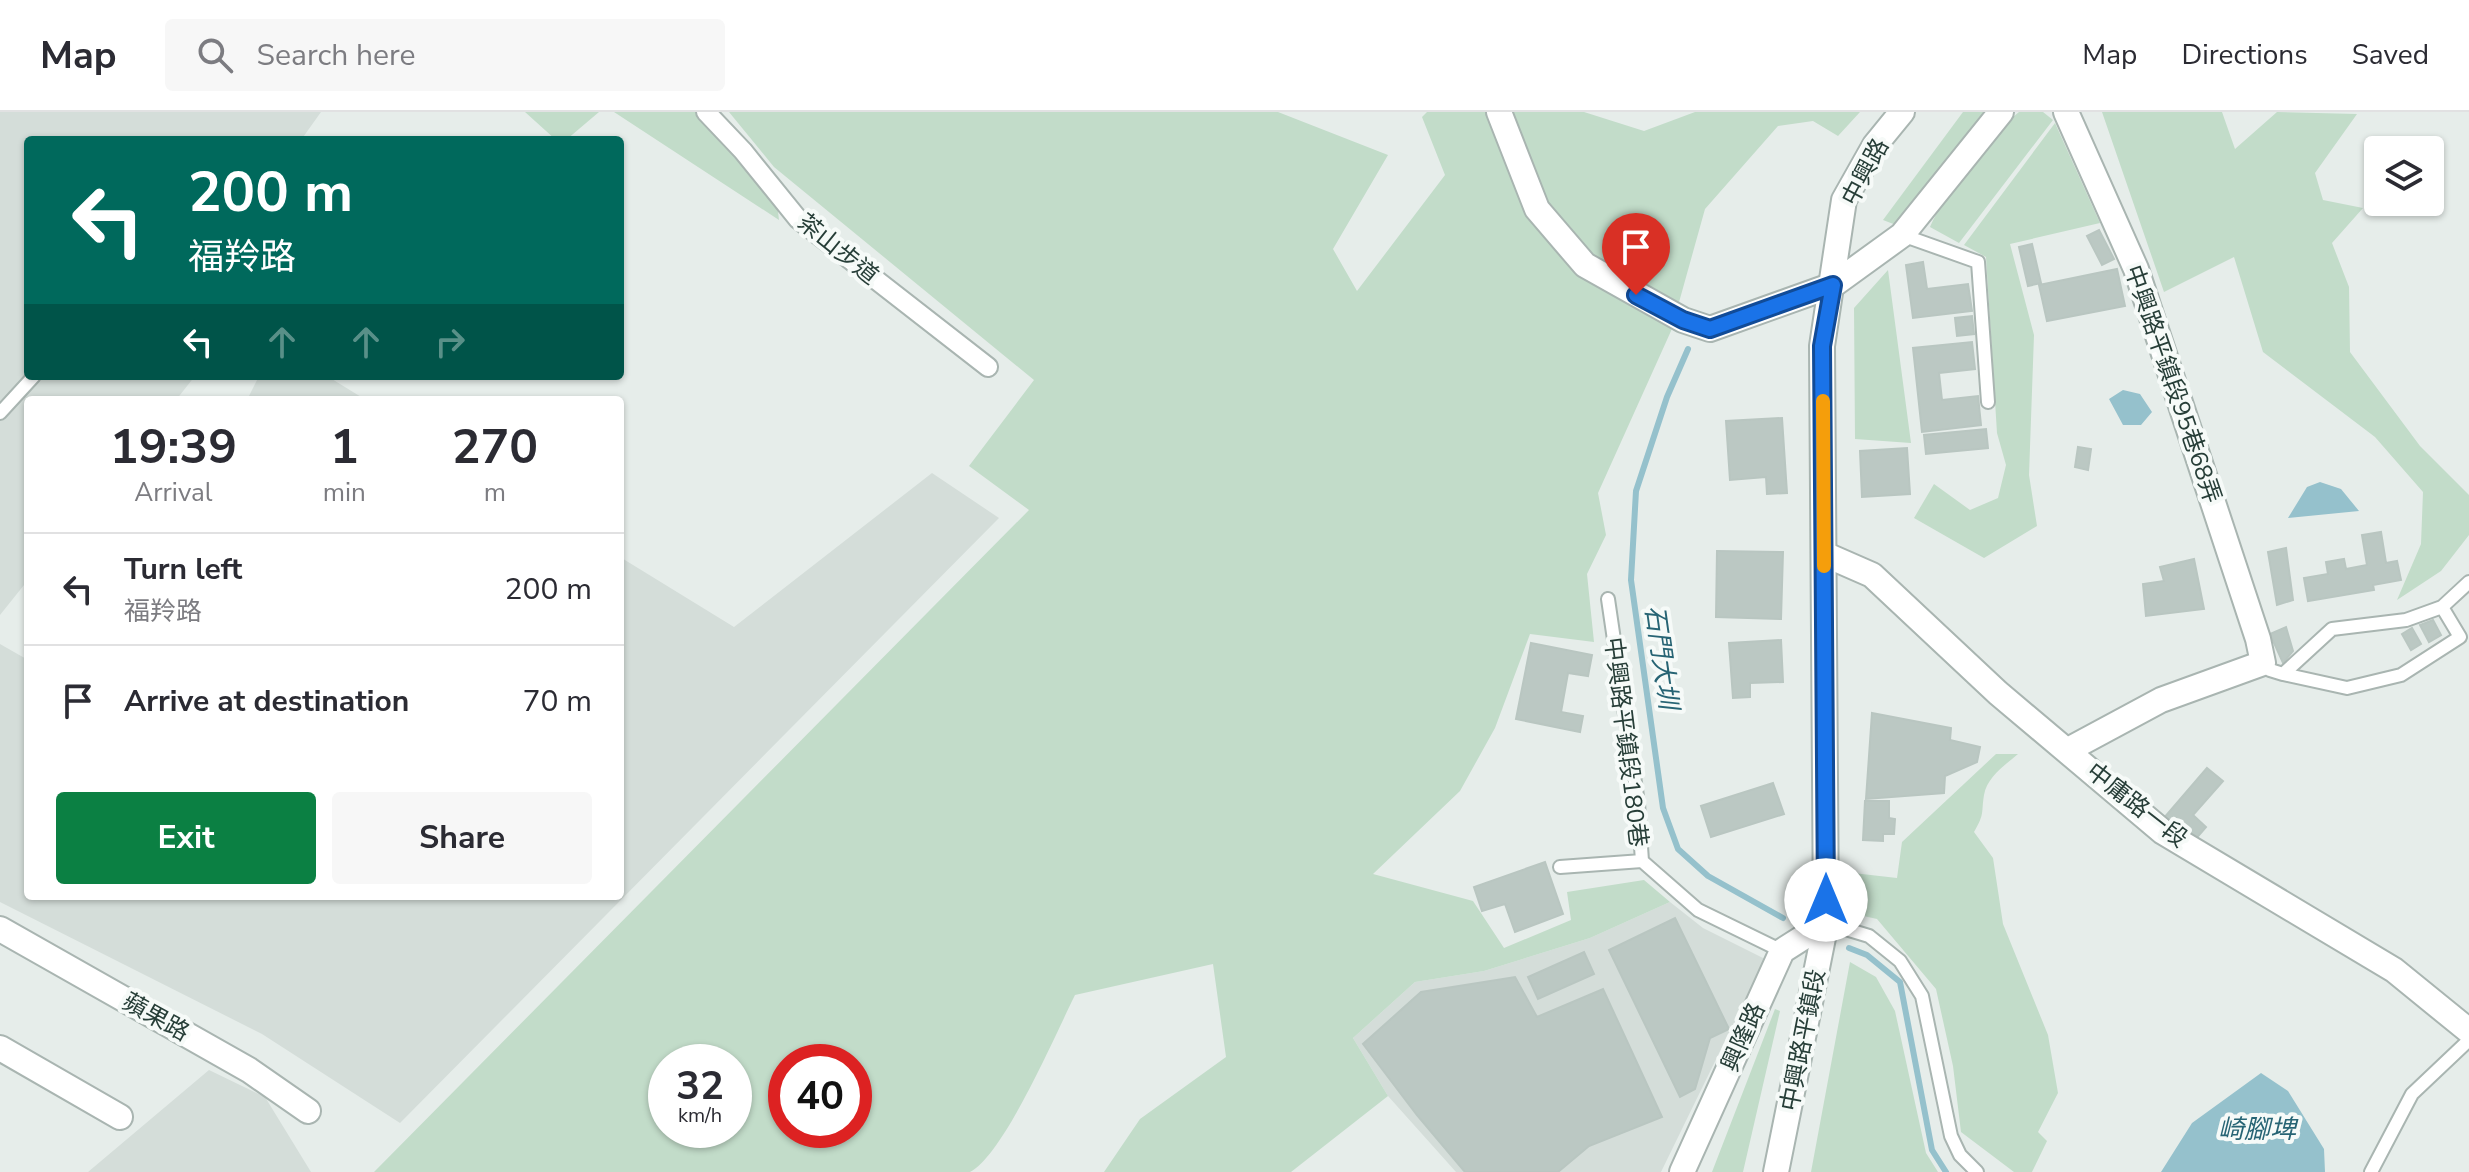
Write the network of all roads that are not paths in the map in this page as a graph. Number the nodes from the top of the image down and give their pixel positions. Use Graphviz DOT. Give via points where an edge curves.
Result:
graph roads {
  1 [pos="706,112"];
  2 [pos="1499,112"];
  3 [pos="1902,112"];
  4 [pos="2001,112"];
  5 [pos="2066,112"];
  6 [pos="1902,235"];
  7 [pos="1833,285"];
  8 [pos="988,367"];
  9 [pos="30,380"];
  10 [pos="1988,402"];
  11 [pos="0,413"];
  12 [pos="1824,554"];
  13 [pos="2469,582"];
  14 [pos="1608,599"];
  15 [pos="2442,607"];
  16 [pos="2273,669"];
  17 [pos="2068,750"];
  18 [pos="1642,861"];
  19 [pos="1560,867"];
  20 [pos="1826,923"];
  21 [pos="0,929"];
  22 [pos="1782,951"];
  23 [pos="2469,1031"];
  24 [pos="2469,1040"];
  25 [pos="0,1048"];
  26 [pos="308,1111"];
  27 [pos="120,1117"];
  28 [pos="1682,1172"];
  29 [pos="1776,1172"];
  30 [pos="1977,1172"];
  31 [pos="2371,1172"];
  1 -- 8 [label="street, 茶山步道" via="798,219"];
  2 -- 7 [label="street" via="1537,209 1564,242 1607,280 1683,320 1710,329"];
  3 -- 7 [label="street, 中興路" via="1875,145 1844,200"];
  4 -- 6 [label="street"];
  5 -- 16 [label="street, 中興路平鎮段95巷68弄" via="2136,269 2258,639"];
  6 -- 7 [label="street"];
  6 -- 10 [label="lane" via="1978,262"];
  7 -- 12 [label="street, 中興路平鎮段" via="1822,346"];
  9 -- 11 [label="lane"];
  12 -- 17 [label="street, 中庸路一段" via="1872,575 1998,693"];
  12 -- 20 [label="street, 中興路平鎮段"];
  13 -- 15 [label="lane"];
  14 -- 18 [label="lane, 中興路平鎮段180巷"];
  15 -- 16 [label="lane" via="2406,620 2332,629"];
  15 -- 16 [label="lane" via="2460,637 2401,675 2347,688"];
  16 -- 17 [label="street" via="2161,700"];
  17 -- 23 [label="street, 中庸路一段" via="2163,832 2394,970"];
  18 -- 19 [label="lane"];
  18 -- 22 [label="lane, 中興路平鎮段180巷" via="1698,910"];
  20 -- 22 [label="street"];
  20 -- 29 [label="street, 中興路平鎮段"];
  20 -- 30 [label="lane" via="1869,936 1900,961 1922,996 1951,1136"];
  21 -- 26 [label="street, 蘋果路" via="249,1070"];
  22 -- 28 [label="street, 興隆路"];
  24 -- 31 [label="lane" via="2412,1094"];
  25 -- 27 [label="street"];
}
